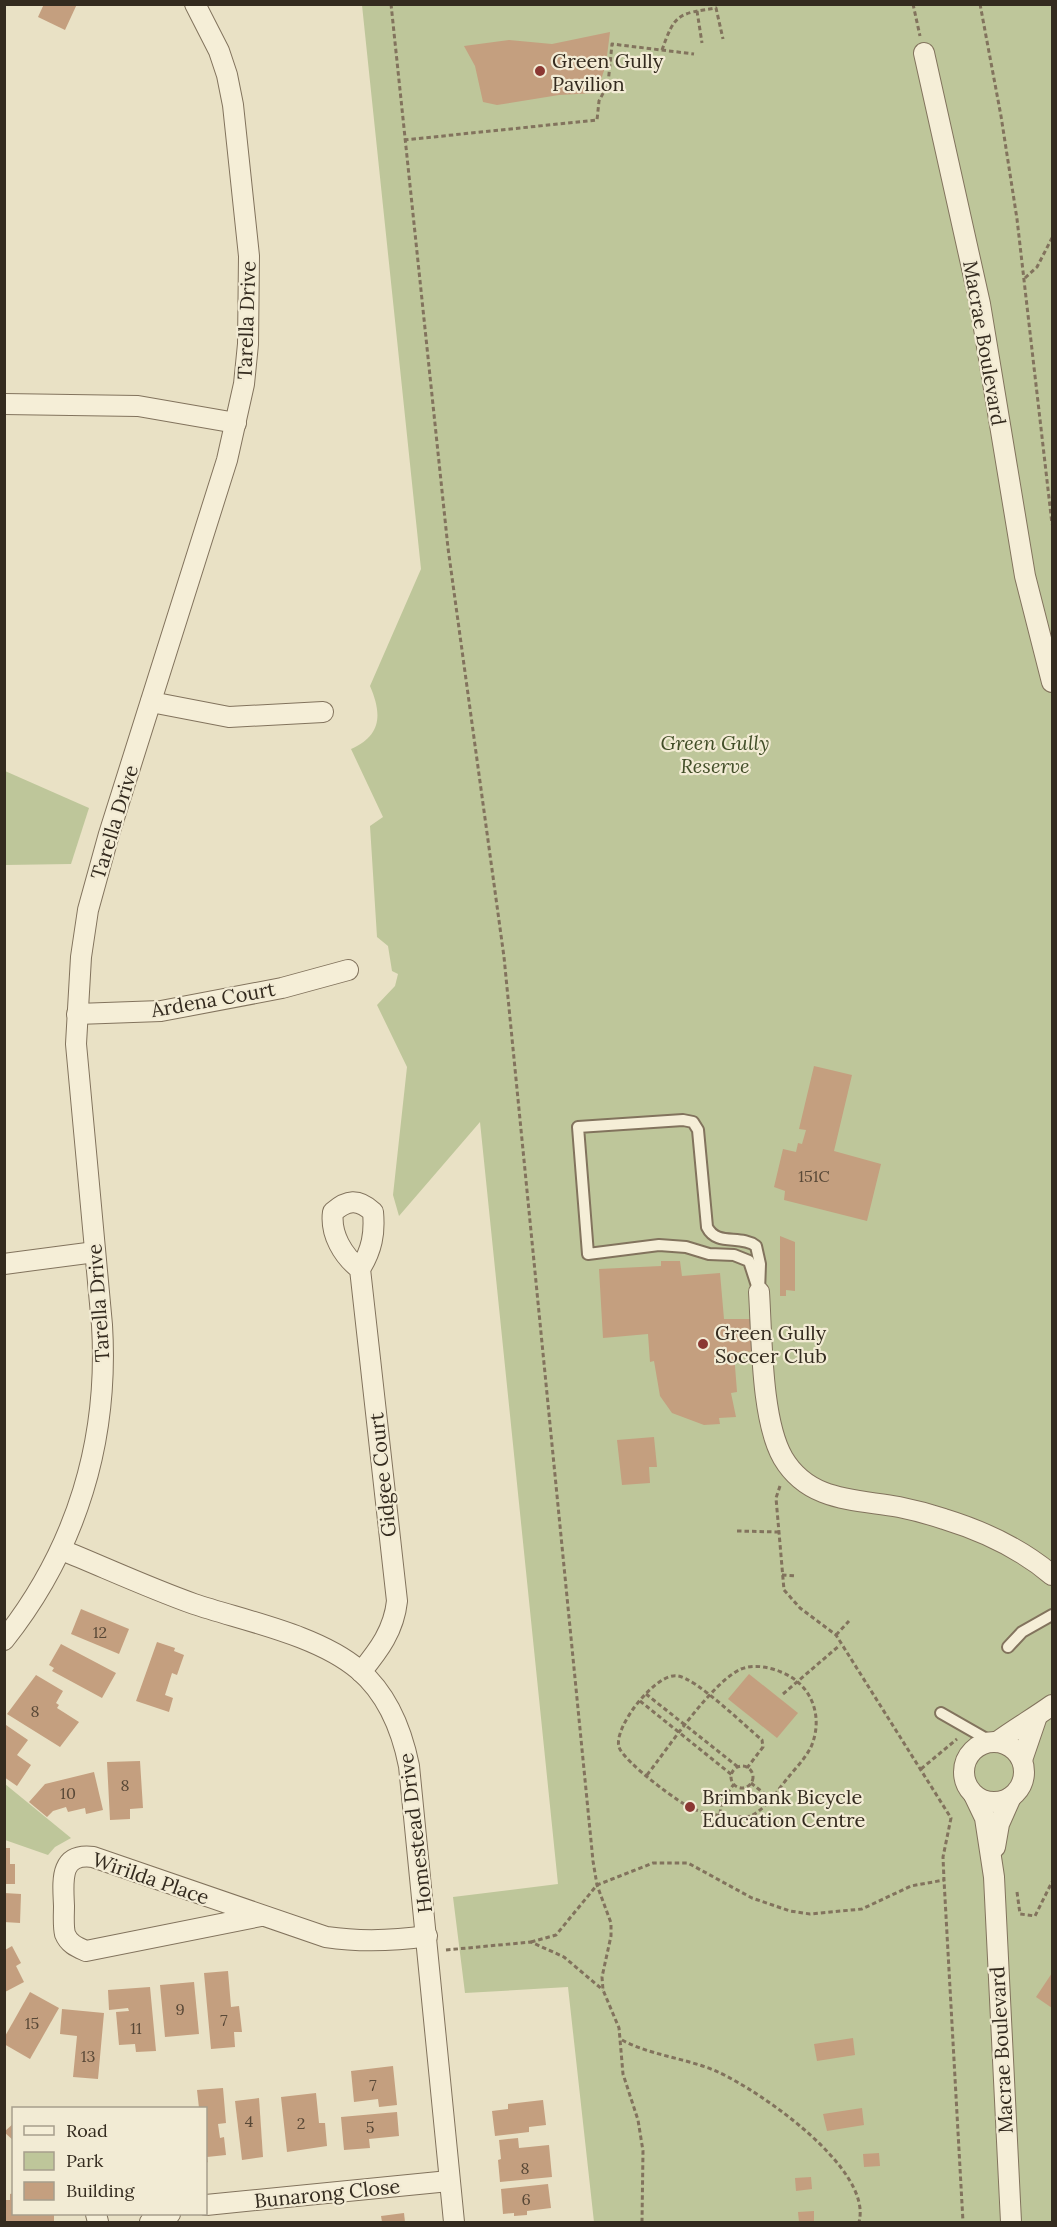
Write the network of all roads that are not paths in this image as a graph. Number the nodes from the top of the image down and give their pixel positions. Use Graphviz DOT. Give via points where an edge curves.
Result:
graph roads {
  1 [pos="195,4"];
  2 [pos="924,53"];
  3 [pos="4,404"];
  4 [pos="236,423"];
  5 [pos="1053,682"];
  6 [pos="151,702"];
  7 [pos="323,712"];
  8 [pos="348,970"];
  9 [pos="76,1014"];
  10 [pos="95,1252"];
  11 [pos="4,1264"];
  12 [pos="360,1269"];
  13 [pos="759,1292"];
  14 [pos="62,1550"];
  15 [pos="1053,1575"];
  16 [pos="1053,1615"];
  17 [pos="4,1640"];
  18 [pos="1008,1647"];
  19 [pos="361,1672"];
  20 [pos="1053,1705"];
  21 [pos="941,1713"];
  22 [pos="1036,1719"];
  23 [pos="994,1741"];
  24 [pos="1022,1760"];
  25 [pos="974,1795"];
  26 [pos="1011,1797"];
  27 [pos="993,1877"];
  28 [pos="261,1916"];
  29 [pos="428,1943"];
  30 [pos="449,2181"];
  31 [pos="207,2205"];
  32 [pos="168,2215"];
  33 [pos="150,2223"];
  34 [pos="454,2223"];
  35 [pos="1011,2223"];
  1 -- 4 [label="street, Tarella Drive" via="227,75 240,158 250,303 244,384"];
  2 -- 5 [label="street, Macrae Boulevard" via="981,315 1025,576"];
  3 -- 4 [label="street" via="138,406"];
  4 -- 6 [label="street, Tarella Drive"];
  6 -- 7 [label="street" via="229,717"];
  6 -- 9 [label="street, Tarella Drive" via="88,910"];
  8 -- 9 [label="street, Ardena Court" via="161,1011"];
  9 -- 10 [label="street, Tarella Drive" via="78,1080"];
  10 -- 11 [label="street"];
  10 -- 14 [label="street, Tarella Drive" via="104,1360 101,1407 88,1477"];
  12 -- 19 [label="street, Gidgee Court" via="397,1601 388,1634"];
  13 -- 13 [label="lane" via="749,1261 734,1255 659,1245 588,1254 578,1127 693,1122 698,1130 707,1227 719,1239 742,1239 756,1246"];
  13 -- 15 [label="street" via="770,1420 783,1457 795,1475 811,1489 830,1497 901,1507 989,1536 1015,1548"];
  14 -- 17 [label="street, Tarella Drive" via="42,1588"];
  14 -- 19 [label="street, Homestead Drive" via="182,1599 324,1648"];
  16 -- 18 [label="lane" via="1022,1632"];
  19 -- 29 [label="street, Homestead Drive" via="381,1695 405,1746"];
  20 -- 22 [label="street"];
  21 -- 23 [label="lane"];
  22 -- 23 [label="street"];
  22 -- 24 [label="street"];
  23 -- 24 [label="street" via="1012,1748"];
  23 -- 25 [label="street" via="970,1752 964,1767 965,1782"];
  24 -- 26 [label="street" via="1023,1780"];
  25 -- 26 [label="street" via="992,1802"];
  25 -- 27 [label="street, Macrae Boulevard" via="985,1818"];
  26 -- 27 [label="street, Macrae Boulevard" via="996,1839"];
  27 -- 35 [label="street, Macrae Boulevard"];
  28 -- 28 [label="street, Wirilda Place" via="86,1952 72,1945 65,1934 63,1879 69,1863 80,1855 93,1857"];
  28 -- 29 [label="street, Wirilda Place" via="326,1937"];
  29 -- 30 [label="street, Homestead Drive"];
  30 -- 31 [label="street, Bunarong Close"];
  30 -- 34 [label="street, Homestead Drive"];
  32 -- 33 [label="street"];
}
